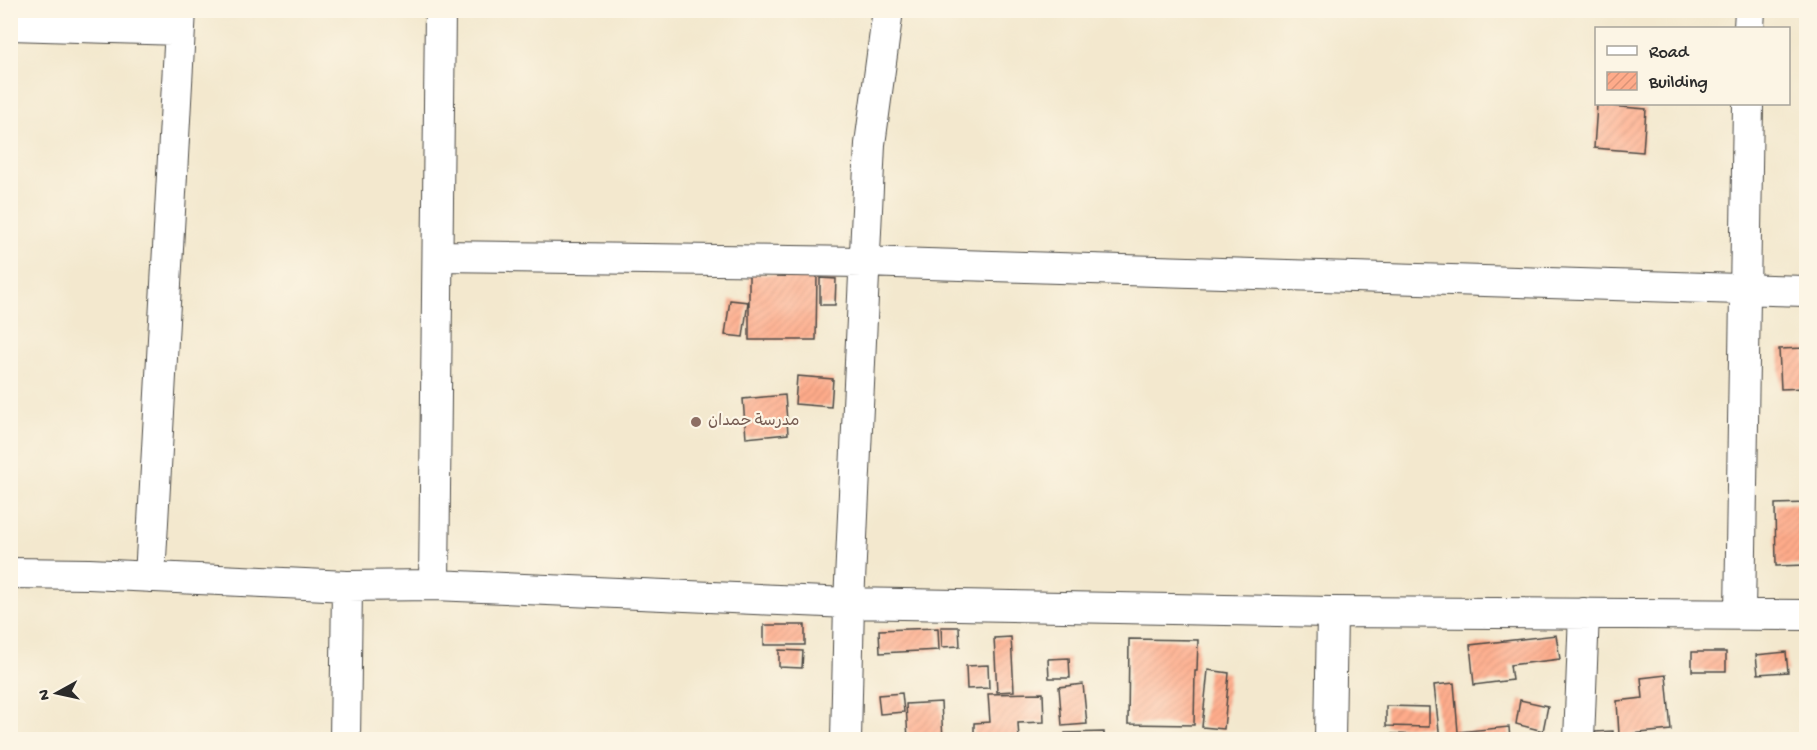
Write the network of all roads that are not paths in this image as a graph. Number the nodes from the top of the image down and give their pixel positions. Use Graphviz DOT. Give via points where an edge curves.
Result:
graph roads {
  1 [pos="440,10"];
  2 [pos="888,10"];
  3 [pos="1750,10"];
  4 [pos="181,20"];
  5 [pos="10,25"];
  6 [pos="1749,27"];
  7 [pos="1748,105"];
  8 [pos="439,256"];
  9 [pos="863,262"];
  10 [pos="1745,289"];
  11 [pos="1806,291"];
  12 [pos="10,573"];
  13 [pos="150,577"];
  14 [pos="434,585"];
  15 [pos="347,586"];
  16 [pos="849,603"];
  17 [pos="1332,612"];
  18 [pos="1584,613"];
  19 [pos="1740,614"];
  20 [pos="1806,615"];
  21 [pos="345,740"];
  22 [pos="846,740"];
  23 [pos="1330,740"];
  24 [pos="1579,740"];
  1 -- 8 [label="street"];
  2 -- 9 [label="street" via="870,144"];
  3 -- 6 [label="street"];
  4 -- 5 [label="street"];
  4 -- 13 [label="street"];
  7 -- 10 [label="street"];
  8 -- 9 [label="street"];
  8 -- 14 [label="street"];
  9 -- 10 [label="street"];
  9 -- 16 [label="street"];
  10 -- 11 [label="street"];
  10 -- 19 [label="street"];
  12 -- 13 [label="street"];
  13 -- 15 [label="street"];
  14 -- 15 [label="street"];
  14 -- 16 [label="street"];
  15 -- 21 [label="street"];
  16 -- 17 [label="street"];
  16 -- 22 [label="street"];
  17 -- 18 [label="street"];
  17 -- 23 [label="street"];
  18 -- 19 [label="street"];
  18 -- 24 [label="street"];
  19 -- 20 [label="street"];
}
